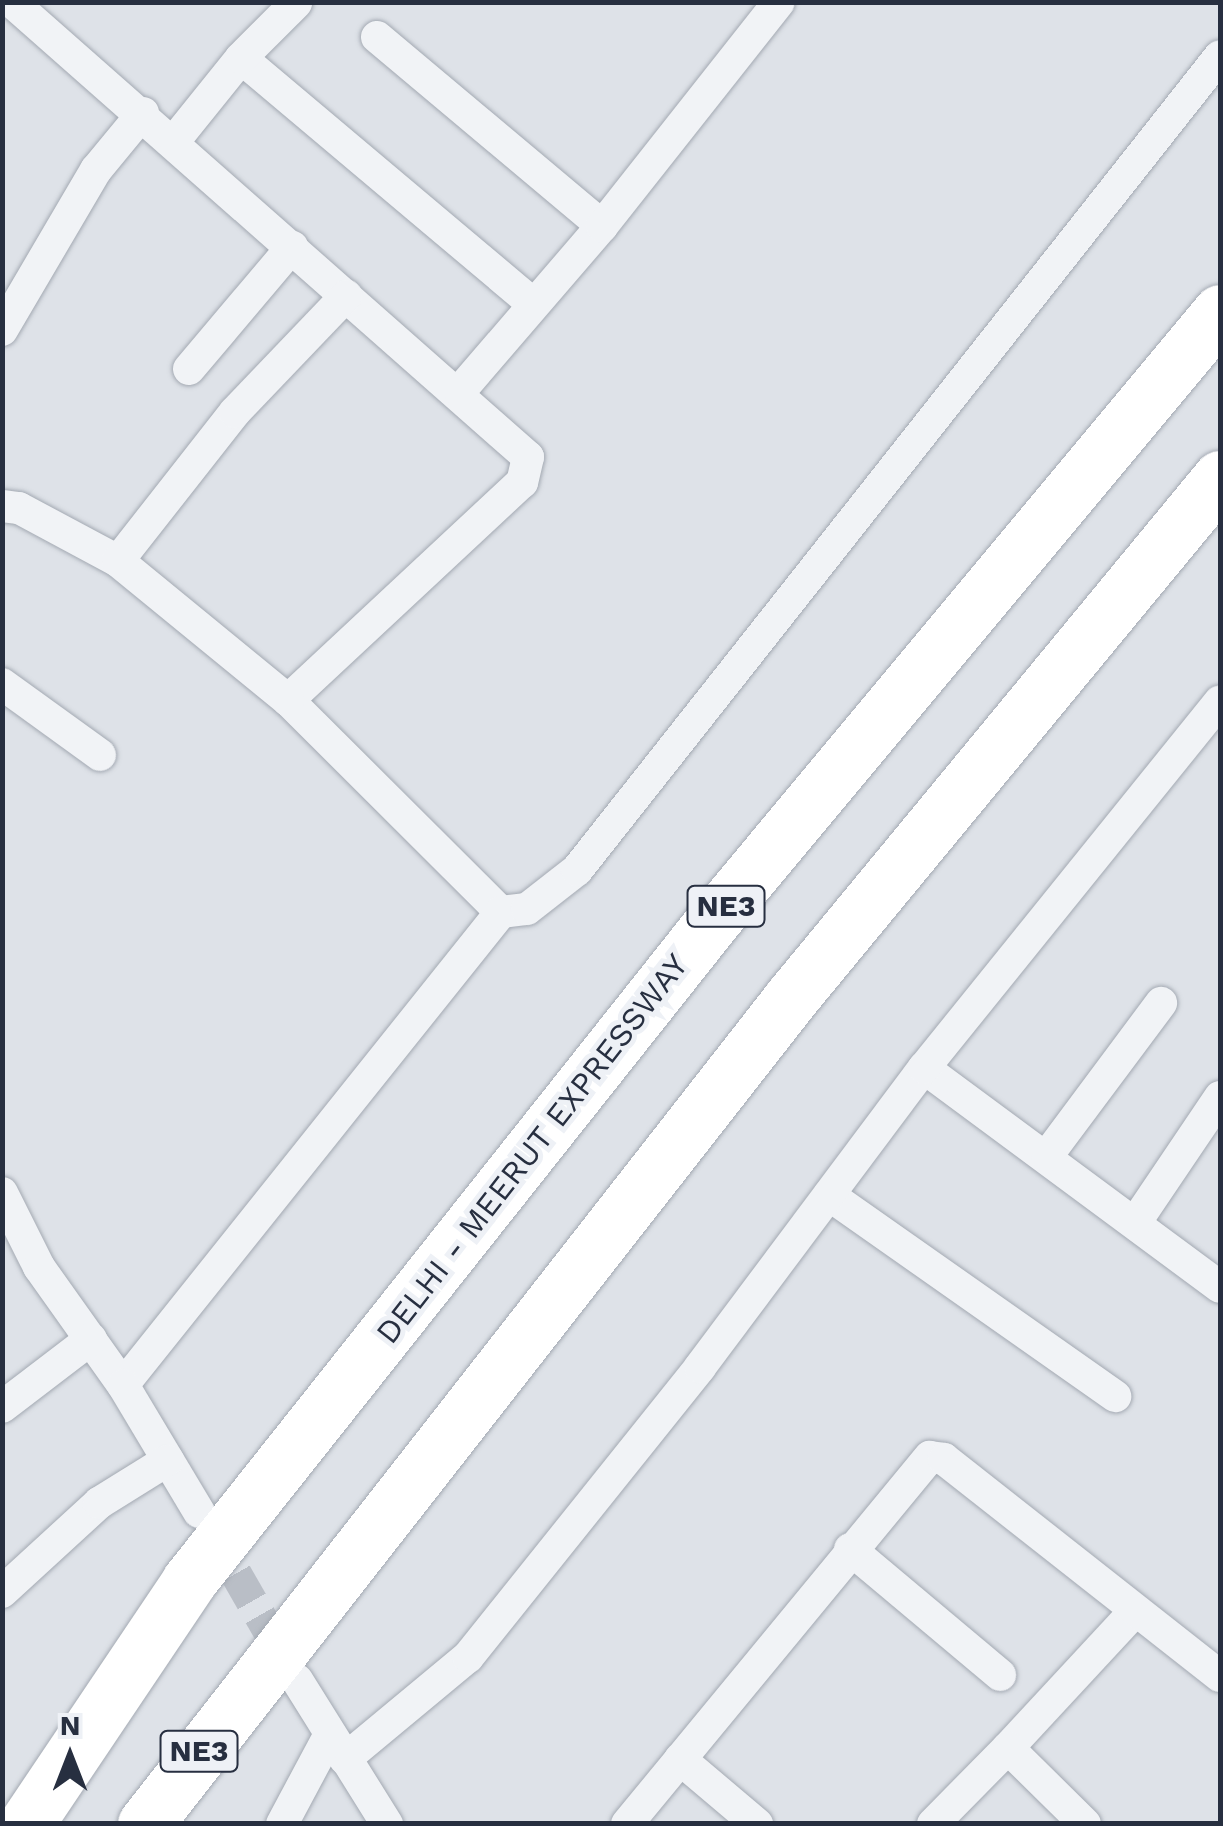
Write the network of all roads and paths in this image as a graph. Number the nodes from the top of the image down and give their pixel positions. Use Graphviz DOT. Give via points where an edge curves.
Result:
graph roads {
  1 [pos="12,2"];
  2 [pos="779,2"];
  3 [pos="296,4"];
  4 [pos="48,14"];
  5 [pos="377,37"];
  6 [pos="1220,56"];
  7 [pos="241,58"];
  8 [pos="143,113"];
  9 [pos="176,140"];
  10 [pos="602,226"];
  11 [pos="292,247"];
  12 [pos="346,296"];
  13 [pos="532,303"];
  14 [pos="1220,312"];
  15 [pos="2,330"];
  16 [pos="189,368"];
  17 [pos="460,391"];
  18 [pos="1220,478"];
  19 [pos="2,506"];
  20 [pos="118,561"];
  21 [pos="2,684"];
  22 [pos="288,700"];
  23 [pos="1220,700"];
  24 [pos="100,754"];
  25 [pos="502,912"];
  26 [pos="1161,1003"];
  27 [pos="924,1068"];
  28 [pos="1220,1097"];
  29 [pos="1047,1156"];
  30 [pos="2,1193"];
  31 [pos="829,1195"];
  32 [pos="1136,1223"];
  33 [pos="1220,1288"];
  34 [pos="91,1339"];
  35 [pos="124,1385"];
  36 [pos="1116,1396"];
  37 [pos="2,1407"];
  38 [pos="168,1460"];
  39 [pos="199,1512"];
  40 [pos="850,1550"];
  41 [pos="2,1592"];
  42 [pos="1134,1612"];
  43 [pos="1000,1675"];
  44 [pos="1220,1676"];
  45 [pos="297,1680"];
  46 [pos="338,1746"];
  47 [pos="1008,1748"];
  48 [pos="680,1759"];
  49 [pos="26,1824"];
  50 [pos="145,1824"];
  51 [pos="282,1824"];
  52 [pos="387,1824"];
  53 [pos="627,1824"];
  54 [pos="757,1824"];
  55 [pos="933,1824"];
  56 [pos="1086,1824"];
  1 -- 4 [label="street"];
  2 -- 10 [label="street"];
  3 -- 7 [label="street"];
  4 -- 8 [label="street"];
  5 -- 10 [label="street"];
  6 -- 25 [label="street" via="577,870 527,910"];
  7 -- 9 [label="street"];
  7 -- 13 [label="street"];
  8 -- 9 [label="street"];
  8 -- 15 [label="street" via="96,170"];
  9 -- 11 [label="street"];
  10 -- 13 [label="street"];
  11 -- 12 [label="street"];
  11 -- 16 [label="street"];
  12 -- 17 [label="street"];
  12 -- 20 [label="street" via="235,412"];
  13 -- 17 [label="street"];
  14 -- 49 [label="highway, DELHI - MEERUT EXPRESSWAY / NE3" via="711,923 200,1567"];
  17 -- 22 [label="street" via="521,444 529,471"];
  18 -- 50 [label="highway, NE3" via="791,998"];
  19 -- 20 [label="street" via="19,508"];
  20 -- 22 [label="street"];
  21 -- 24 [label="street"];
  22 -- 25 [label="street"];
  23 -- 27 [label="street"];
  25 -- 35 [label="street"];
  26 -- 29 [label="street"];
  27 -- 29 [label="street"];
  27 -- 31 [label="street"];
  28 -- 32 [label="street"];
  29 -- 32 [label="street"];
  30 -- 34 [label="street" via="39,1266"];
  31 -- 36 [label="street"];
  31 -- 46 [label="street" via="468,1657"];
  32 -- 33 [label="street"];
  34 -- 35 [label="street"];
  34 -- 37 [label="street"];
  35 -- 38 [label="street"];
  38 -- 39 [label="street"];
  38 -- 41 [label="street" via="99,1503"];
  40 -- 42 [label="street" via="918,1463 944,1459"];
  40 -- 43 [label="street"];
  40 -- 48 [label="street"];
  42 -- 44 [label="street"];
  42 -- 47 [label="street"];
  45 -- 46 [label="street"];
  46 -- 51 [label="street"];
  46 -- 52 [label="street"];
  47 -- 55 [label="street"];
  47 -- 56 [label="street"];
  48 -- 53 [label="street"];
  48 -- 54 [label="street"];
}
